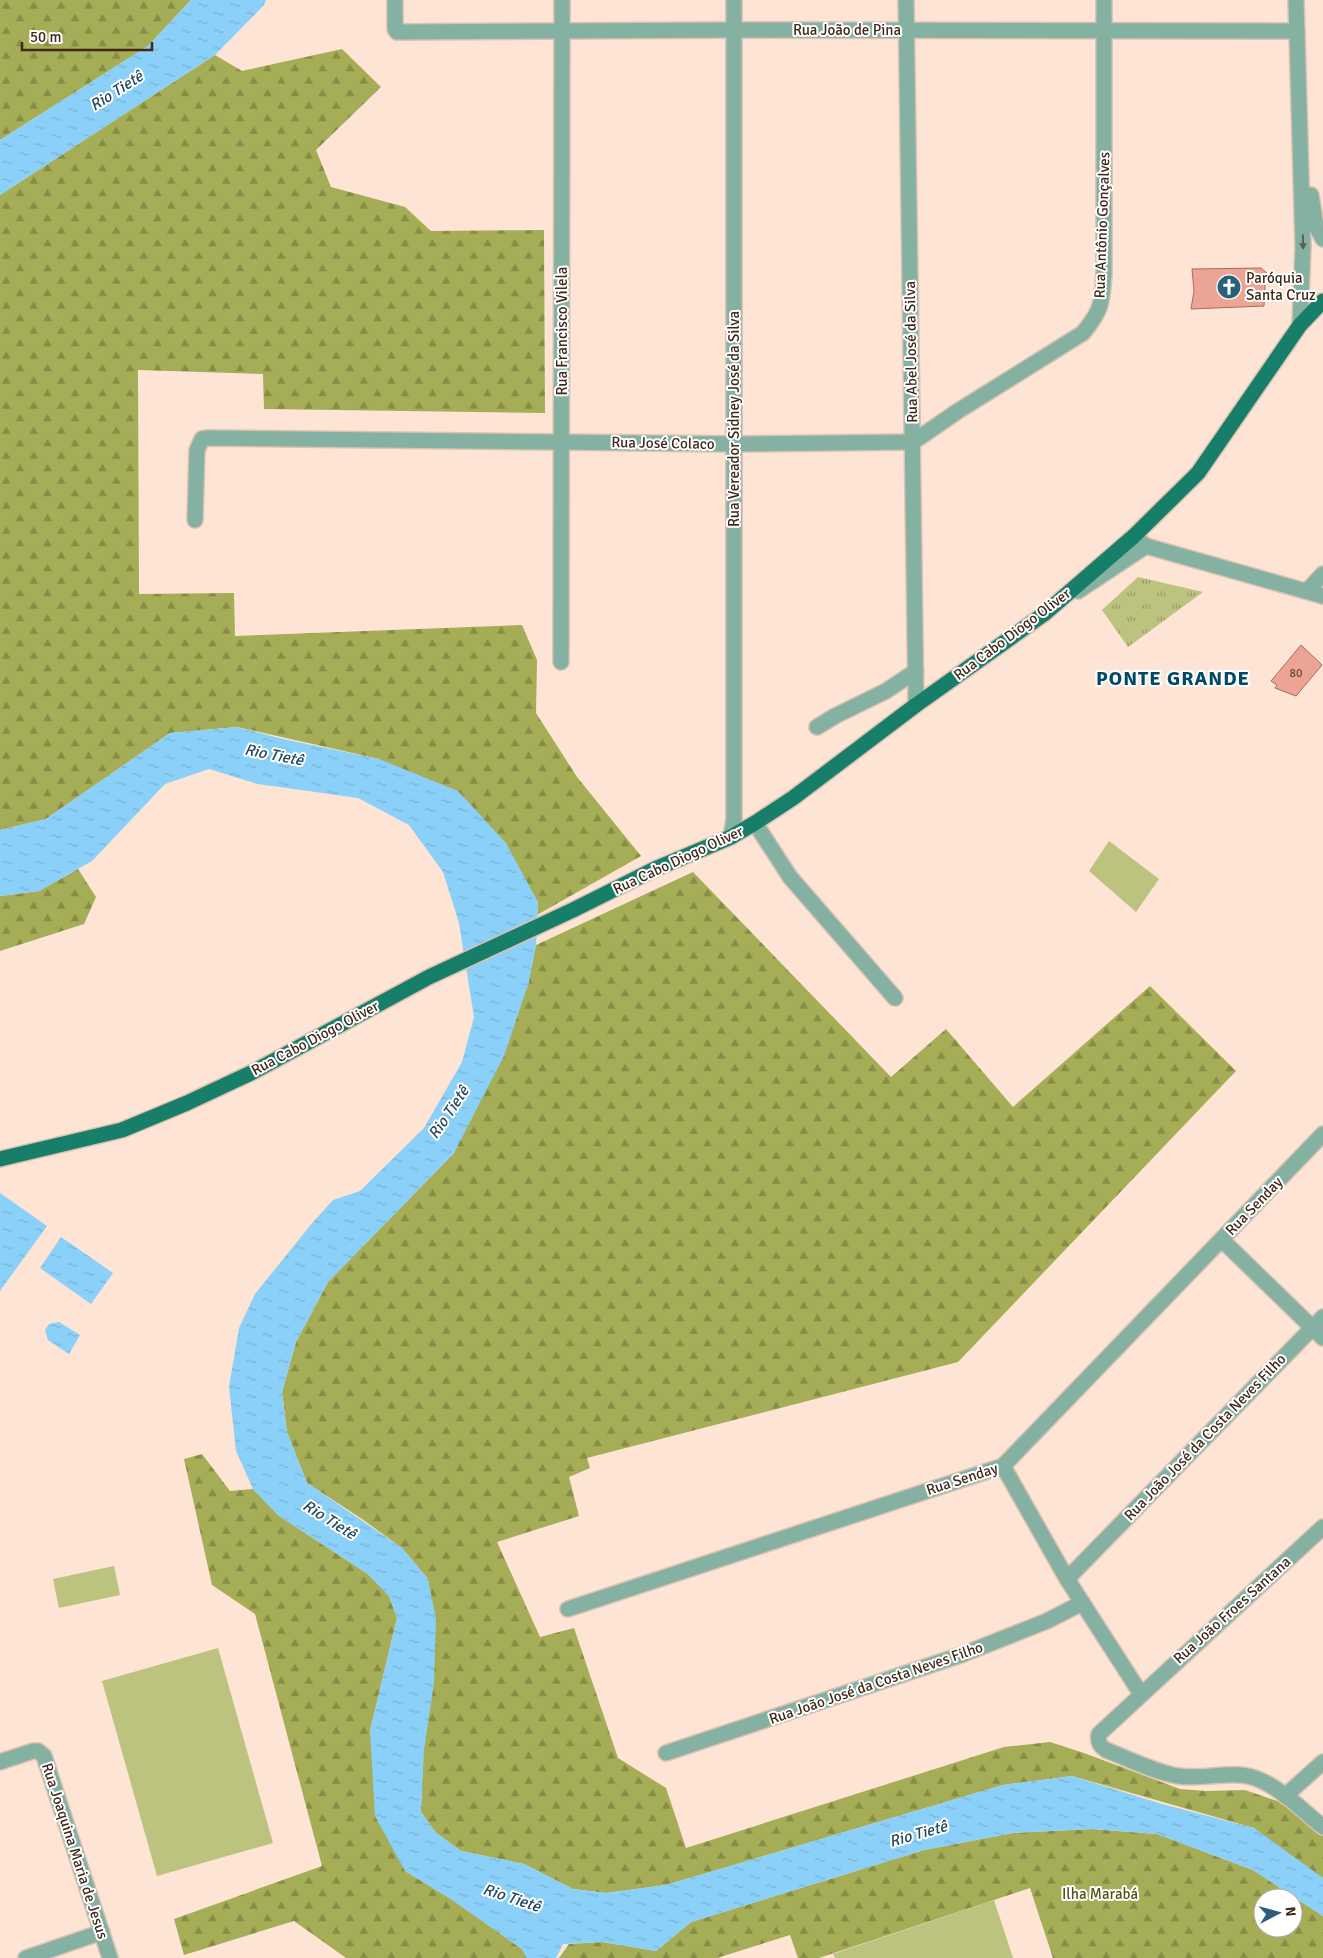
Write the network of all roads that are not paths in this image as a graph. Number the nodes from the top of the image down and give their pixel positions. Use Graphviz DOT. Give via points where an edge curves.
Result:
graph roads {
  1 [pos="395,0"];
  2 [pos="562,0"];
  3 [pos="734,0"];
  4 [pos="906,0"];
  5 [pos="1104,0"];
  6 [pos="1296,0"];
  7 [pos="734,30"];
  8 [pos="906,30"];
  9 [pos="1105,30"];
  10 [pos="562,32"];
  11 [pos="1298,32"];
  12 [pos="1300,124"];
  13 [pos="1323,239"];
  14 [pos="1323,301"];
  15 [pos="1300,325"];
  16 [pos="562,442"];
  17 [pos="913,442"];
  18 [pos="734,444"];
  19 [pos="195,520"];
  20 [pos="1140,541"];
  21 [pos="1323,574"];
  22 [pos="1308,590"];
  23 [pos="1323,596"];
  24 [pos="561,662"];
  25 [pos="916,671"];
  26 [pos="916,705"];
  27 [pos="817,727"];
  28 [pos="755,822"];
  29 [pos="731,837"];
  30 [pos="895,998"];
  31 [pos="1323,1134"];
  32 [pos="0,1159"];
  33 [pos="1222,1240"];
  34 [pos="1320,1327"];
  35 [pos="1003,1466"];
  36 [pos="1323,1527"];
  37 [pos="1067,1579"];
  38 [pos="1082,1603"];
  39 [pos="568,1609"];
  40 [pos="1141,1694"];
  41 [pos="666,1753"];
  42 [pos="0,1762"];
  43 [pos="1323,1762"];
  44 [pos="1285,1796"];
  45 [pos="1323,1827"];
  46 [pos="102,1932"];
  47 [pos="26,1958"];
  48 [pos="110,1958"];
  1 -- 10 [label="street, Rua João de Pina" via="397,32"];
  2 -- 10 [label="street, Rua Francisco Vilela"];
  3 -- 7 [label="street, Rua Vereador Sidney José da Silva"];
  4 -- 8 [label="street, Rua Abel José da Silva"];
  5 -- 9 [label="street, Rua Antônio Gonçalves"];
  6 -- 11 [label="street"];
  7 -- 8 [label="street, Rua João de Pina"];
  7 -- 10 [label="street, Rua João de Pina"];
  7 -- 18 [label="street, Rua Vereador Sidney José da Silva"];
  8 -- 9 [label="street, Rua João de Pina"];
  8 -- 17 [label="street, Rua Abel José da Silva"];
  9 -- 11 [label="street, Rua João de Pina"];
  9 -- 17 [label="street, Rua Antônio Gonçalves" via="1104,274 1102,299 1096,317 1083,333"];
  10 -- 16 [label="street, Rua Francisco Vilela"];
  11 -- 12 [label="street"];
  12 -- 13 [label="street" via="1312,212"];
  12 -- 15 [label="street, one-way" via="1303,246"];
  14 -- 15 [label="main road, Rua Cabo Diogo Oliver"];
  15 -- 20 [label="main road, Rua Cabo Diogo Oliver" via="1198,473"];
  16 -- 18 [label="street, Rua José Colaco"];
  16 -- 19 [label="street, Rua José Colaco" via="202,439 197,450"];
  16 -- 24 [label="street, Rua Francisco Vilela"];
  17 -- 18 [label="street, Rua José Colaco"];
  17 -- 25 [label="street, Rua Abel José da Silva"];
  18 -- 29 [label="street, Rua Vereador Sidney José da Silva" via="734,819"];
  20 -- 22 [label="street"];
  20 -- 26 [label="main road, Rua Cabo Diogo Oliver"];
  21 -- 22 [label="street"];
  22 -- 23 [label="street"];
  25 -- 26 [label="street, Rua Abel José da Silva"];
  25 -- 27 [label="street" via="886,692"];
  26 -- 28 [label="main road, Rua Cabo Diogo Oliver" via="793,798"];
  28 -- 29 [label="main road, Rua Cabo Diogo Oliver"];
  28 -- 30 [label="street" via="790,877"];
  29 -- 32 [label="main road, Rua Cabo Diogo Oliver" via="429,977 253,1072 144,1122"];
  31 -- 33 [label="street, Rua Senday"];
  33 -- 34 [label="street"];
  33 -- 35 [label="street, Rua Senday"];
  34 -- 37 [label="street, Rua João José da Costa Neves Filho"];
  35 -- 37 [label="street"];
  35 -- 39 [label="street, Rua Senday"];
  36 -- 40 [label="street, Rua João Froes Santana"];
  37 -- 38 [label="street"];
  38 -- 40 [label="street"];
  38 -- 41 [label="street, Rua João José da Costa Neves Filho" via="970,1652"];
  40 -- 44 [label="street, Rua João Froes Santana" via="1099,1734 1099,1743 1106,1750 1168,1774 1252,1777"];
  42 -- 46 [label="street, Rua Joaquina Maria de Jesus" via="38,1750 44,1756"];
  43 -- 44 [label="street"];
  44 -- 45 [label="street"];
  46 -- 47 [label="street"];
  46 -- 48 [label="street, Rua Joaquina Maria de Jesus"];
}
